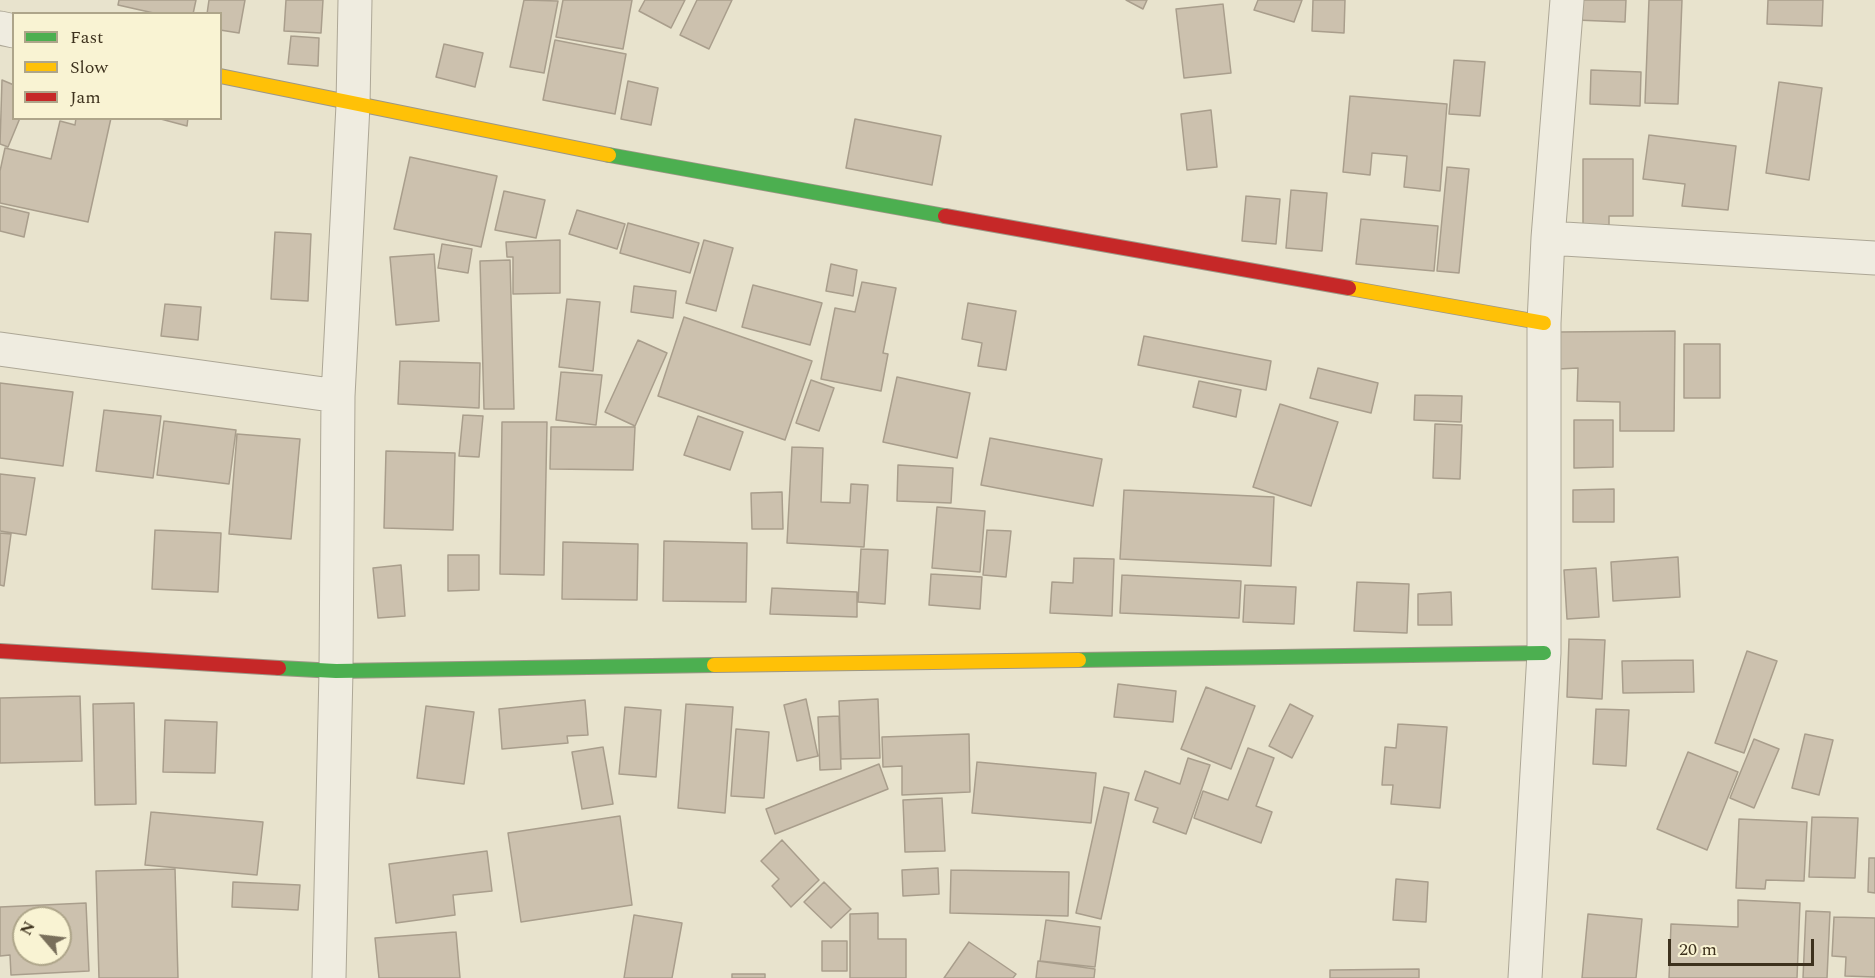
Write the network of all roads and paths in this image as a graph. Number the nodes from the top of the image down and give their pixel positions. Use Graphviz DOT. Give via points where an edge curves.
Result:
graph roads {
  1 [pos="354,0"];
  2 [pos="1567,0"];
  3 [pos="222,76"];
  4 [pos="353,105"];
  5 [pos="1548,238"];
  6 [pos="1875,258"];
  7 [pos="1544,323"];
  8 [pos="0,349"];
  9 [pos="338,396"];
  10 [pos="0,651"];
  11 [pos="1544,653"];
  12 [pos="336,671"];
  13 [pos="329,978"];
  14 [pos="1525,978"];
  1 -- 4 [label="street"];
  2 -- 5 [label="street"];
  3 -- 4 [label="street"];
  4 -- 7 [label="street" via="663,166"];
  4 -- 9 [label="street"];
  5 -- 6 [label="street"];
  5 -- 7 [label="street"];
  7 -- 11 [label="street"];
  8 -- 9 [label="street"];
  9 -- 12 [label="street"];
  10 -- 12 [label="street"];
  11 -- 12 [label="street"];
  11 -- 14 [label="street"];
  12 -- 13 [label="street"];
}
